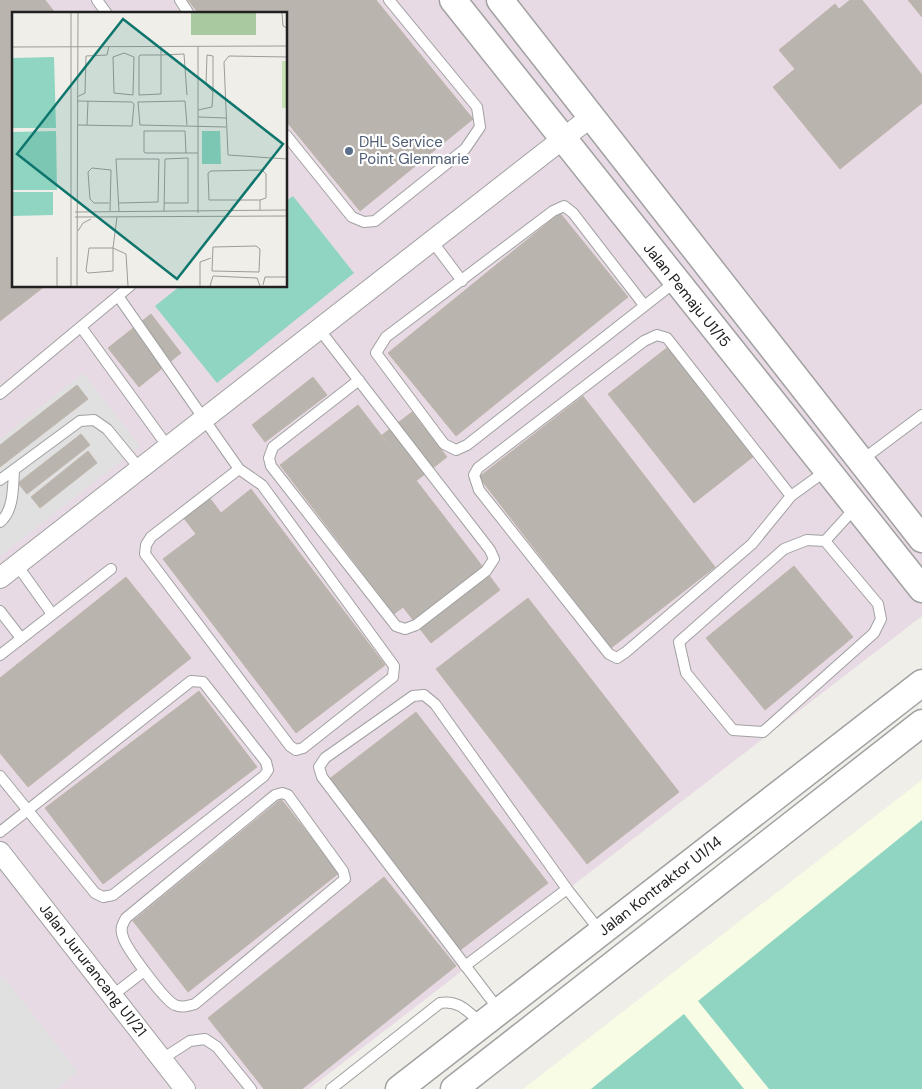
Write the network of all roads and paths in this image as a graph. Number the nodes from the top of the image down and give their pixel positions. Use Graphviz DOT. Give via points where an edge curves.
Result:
graph roads {
  1 [pos="97,0"];
  2 [pos="180,0"];
  3 [pos="389,0"];
  4 [pos="453,0"];
  5 [pos="500,0"];
  6 [pos="106,12"];
  7 [pos="188,12"];
  8 [pos="592,116"];
  9 [pos="288,137"];
  10 [pos="564,138"];
  11 [pos="432,241"];
  12 [pos="462,281"];
  13 [pos="676,281"];
  14 [pos="128,288"];
  15 [pos="118,296"];
  16 [pos="644,305"];
  17 [pos="81,327"];
  18 [pos="319,329"];
  19 [pos="359,380"];
  20 [pos="0,394"];
  21 [pos="922,415"];
  22 [pos="206,418"];
  23 [pos="168,447"];
  24 [pos="861,461"];
  25 [pos="140,469"];
  26 [pos="239,469"];
  27 [pos="14,470"];
  28 [pos="827,470"];
  29 [pos="0,480"];
  30 [pos="791,496"];
  31 [pos="856,506"];
  32 [pos="0,522"];
  33 [pos="922,539"];
  34 [pos="825,541"];
  35 [pos="17,565"];
  36 [pos="904,566"];
  37 [pos="111,569"];
  38 [pos="0,578"];
  39 [pos="922,589"];
  40 [pos="922,601"];
  41 [pos="0,611"];
  42 [pos="52,614"];
  43 [pos="21,638"];
  44 [pos="0,655"];
  45 [pos="922,663"];
  46 [pos="922,683"];
  47 [pos="896,703"];
  48 [pos="922,724"];
  49 [pos="0,776"];
  50 [pos="28,811"];
  51 [pos="0,832"];
  52 [pos="0,852"];
  53 [pos="567,888"];
  54 [pos="601,932"];
  55 [pos="466,966"];
  56 [pos="144,970"];
  57 [pos="113,995"];
  58 [pos="491,1018"];
  59 [pos="162,1059"];
  60 [pos="185,1089"];
  61 [pos="251,1089"];
  62 [pos="331,1089"];
  63 [pos="399,1089"];
  64 [pos="454,1089"];
  1 -- 6 [label="lane"];
  2 -- 7 [label="lane"];
  3 -- 9 [label="lane" via="476,106 480,127 465,149 375,221 364,222 352,217"];
  4 -- 10 [label="street, Jalan Pemaju U1/15"];
  5 -- 8 [label="street"];
  8 -- 10 [label="street"];
  8 -- 24 [label="street"];
  10 -- 11 [label="street"];
  10 -- 13 [label="street, Jalan Pemaju U1/15"];
  11 -- 12 [label="lane"];
  11 -- 18 [label="street"];
  12 -- 16 [label="lane" via="564,206 573,213"];
  12 -- 16 [label="lane" via="386,337 376,353 444,444 456,450 467,445"];
  13 -- 16 [label="lane"];
  13 -- 28 [label="street, Jalan Pemaju U1/15"];
  14 -- 15 [label="lane"];
  15 -- 17 [label="lane"];
  15 -- 22 [label="lane"];
  17 -- 20 [label="lane"];
  17 -- 23 [label="lane"];
  18 -- 19 [label="lane"];
  18 -- 22 [label="street"];
  19 -- 19 [label="lane" via="494,559 486,571 416,625 405,629 396,626 271,466 269,458 273,448"];
  21 -- 24 [label="lane"];
  22 -- 23 [label="street"];
  22 -- 26 [label="lane"];
  23 -- 25 [label="street"];
  24 -- 33 [label="street"];
  25 -- 27 [label="lane" via="107,429 94,420 80,421"];
  25 -- 35 [label="street"];
  26 -- 26 [label="lane" via="262,485 394,666 393,677 303,748 296,750 145,554 151,538"];
  27 -- 29 [label="lane"];
  27 -- 32 [label="lane" via="12,499"];
  28 -- 30 [label="lane"];
  28 -- 31 [label="street, Jalan Pemaju U1/15"];
  30 -- 30 [label="lane" via="667,338 657,335 644,341 474,474 479,490 609,654 617,658 752,544"];
  31 -- 34 [label="lane"];
  31 -- 36 [label="street, Jalan Pemaju U1/15"];
  34 -- 34 [label="lane" via="807,540 784,549 679,642 686,672 733,730 763,732 874,633 881,619 878,604"];
  35 -- 38 [label="street"];
  35 -- 42 [label="lane"];
  36 -- 39 [label="street, Jalan Pemaju U1/15"];
  36 -- 40 [label="street"];
  37 -- 42 [label="lane"];
  41 -- 43 [label="lane"];
  42 -- 43 [label="lane"];
  43 -- 44 [label="lane"];
  45 -- 47 [label="street"];
  46 -- 47 [label="street, Jalan Kontraktor U1/14"];
  47 -- 54 [label="street, Jalan Kontraktor U1/14"];
  48 -- 64 [label="street"];
  49 -- 50 [label="lane"];
  50 -- 50 [label="lane" via="191,681 203,682 266,762 268,770 113,895 103,897 95,893"];
  50 -- 51 [label="lane"];
  52 -- 57 [label="street, Jalan Jururancang U1/21"];
  53 -- 54 [label="lane"];
  53 -- 55 [label="lane"];
  53 -- 55 [label="lane" via="435,704 424,695 413,696 325,758 319,767 322,777"];
  54 -- 58 [label="street, Jalan Kontraktor U1/14"];
  55 -- 58 [label="lane"];
  56 -- 56 [label="lane" via="123,938 121,927 126,918 275,795 288,795 344,871 345,879 194,1004 184,1007 174,1004"];
  56 -- 57 [label="lane"];
  57 -- 59 [label="street, Jalan Jururancang U1/21"];
  58 -- 62 [label="lane" via="460,1004 440,1003"];
  58 -- 63 [label="street, Jalan Kontraktor U1/14"];
  59 -- 60 [label="street, Jalan Jururancang U1/21"];
  59 -- 61 [label="lane" via="190,1041 205,1039 217,1047"];
}
